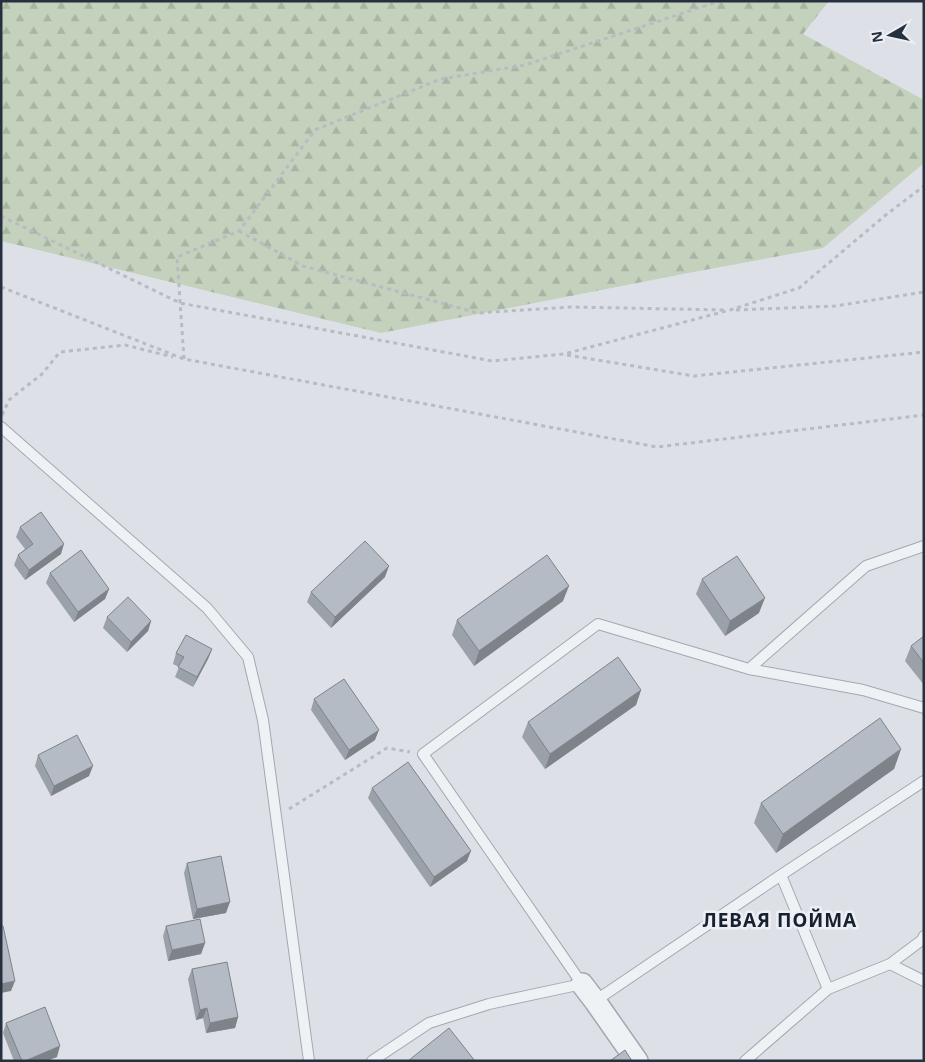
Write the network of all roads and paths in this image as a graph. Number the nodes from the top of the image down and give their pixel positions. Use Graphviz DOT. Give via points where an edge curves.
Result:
graph roads {
  1 [pos="720,1"];
  2 [pos="924,186"];
  3 [pos="1,216"];
  4 [pos="238,231"];
  5 [pos="1,287"];
  6 [pos="924,292"];
  7 [pos="180,303"];
  8 [pos="730,310"];
  9 [pos="924,352"];
  10 [pos="564,354"];
  11 [pos="184,359"];
  12 [pos="924,415"];
  13 [pos="1,418"];
  14 [pos="1,427"];
  15 [pos="924,546"];
  16 [pos="749,668"];
  17 [pos="924,708"];
  18 [pos="423,754"];
  19 [pos="924,781"];
  20 [pos="275,817"];
  21 [pos="781,875"];
  22 [pos="924,936"];
  23 [pos="890,964"];
  24 [pos="924,981"];
  25 [pos="582,984"];
  26 [pos="828,989"];
  27 [pos="595,1001"];
  28 [pos="309,1061"];
  29 [pos="372,1061"];
  30 [pos="637,1061"];
  31 [pos="745,1061"];
  1 -- 4 [label="path" via="525,65 441,79 315,130"];
  2 -- 8 [label="path" via="799,288"];
  3 -- 7 [label="path"];
  4 -- 7 [label="path" via="177,257"];
  4 -- 8 [label="path" via="303,266 478,313 571,307"];
  5 -- 11 [label="path"];
  6 -- 8 [label="path" via="836,306"];
  7 -- 10 [label="path" via="492,361"];
  7 -- 11 [label="path"];
  8 -- 10 [label="path"];
  9 -- 10 [label="path" via="694,376"];
  11 -- 12 [label="path" via="657,447"];
  11 -- 13 [label="path" via="125,345 60,352 42,374 8,400"];
  14 -- 20 [label="lane" via="207,608 248,657 262,720"];
  15 -- 16 [label="lane" via="866,566"];
  16 -- 17 [label="lane" via="863,690"];
  16 -- 18 [label="lane" via="598,624"];
  18 -- 20 [label="path" via="387,748"];
  18 -- 25 [label="lane"];
  19 -- 21 [label="lane"];
  20 -- 28 [label="lane"];
  21 -- 26 [label="lane"];
  21 -- 27 [label="lane"];
  22 -- 23 [label="lane"];
  23 -- 24 [label="lane"];
  23 -- 26 [label="lane"];
  25 -- 27 [label="street"];
  25 -- 29 [label="lane" via="489,1004 428,1023"];
  26 -- 31 [label="lane"];
  27 -- 30 [label="street"];
}
